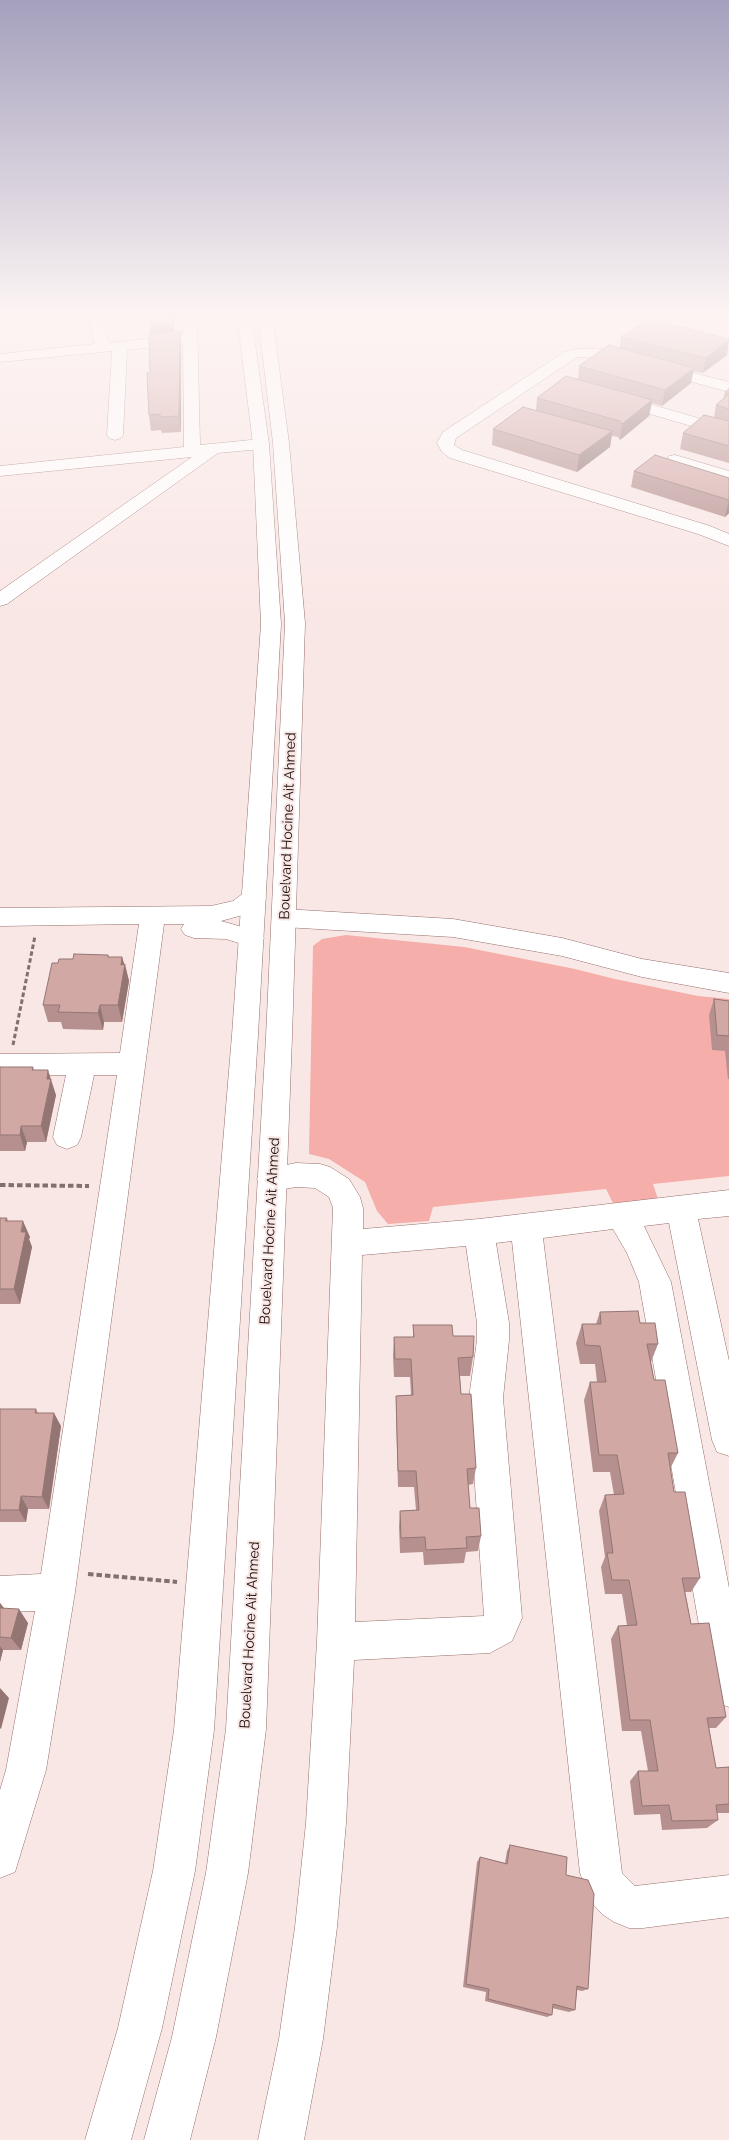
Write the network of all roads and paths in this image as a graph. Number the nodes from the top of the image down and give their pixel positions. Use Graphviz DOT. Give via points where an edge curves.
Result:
graph roads {
  1 [pos="116,415"];
  2 [pos="192,415"];
  3 [pos="257,415"];
  4 [pos="277,415"];
  5 [pos="479,415"];
  6 [pos="670,415"];
  7 [pos="729,432"];
  8 [pos="115,435"];
  9 [pos="261,444"];
  10 [pos="212,450"];
  11 [pos="192,452"];
  12 [pos="675,460"];
  13 [pos="0,471"];
  14 [pos="729,476"];
  15 [pos="729,542"];
  16 [pos="0,600"];
  17 [pos="254,898"];
  18 [pos="0,916"];
  19 [pos="284,918"];
  20 [pos="152,922"];
  21 [pos="0,932"];
  22 [pos="36,932"];
  23 [pos="251,938"];
  24 [pos="729,983"];
  25 [pos="132,1064"];
  26 [pos="4,1065"];
  27 [pos="82,1065"];
  28 [pos="67,1137"];
  29 [pos="272,1178"];
  30 [pos="0,1186"];
  31 [pos="114,1187"];
  32 [pos="729,1203"];
  33 [pos="680,1208"];
  34 [pos="621,1215"];
  35 [pos="526,1226"];
  36 [pos="479,1232"];
  37 [pos="347,1243"];
  38 [pos="729,1440"];
  39 [pos="59,1581"];
  40 [pos="204,1585"];
  41 [pos="0,1594"];
  42 [pos="336,1642"];
  43 [pos="729,1688"];
  44 [pos="0,1857"];
  45 [pos="729,1896"];
  46 [pos="108,2140"];
  47 [pos="167,2140"];
  48 [pos="281,2140"];
  1 -- 8 [label="street"];
  2 -- 11 [label="street"];
  3 -- 9 [label="street"];
  4 -- 19 [label="street, Bouelvard Hocine Ait Ahmed" via="295,623"];
  5 -- 15 [label="street" via="449,435 445,443 456,454 704,530"];
  6 -- 7 [label="street"];
  9 -- 10 [label="street"];
  9 -- 17 [label="street" via="271,624"];
  10 -- 11 [label="street"];
  10 -- 16 [label="street"];
  11 -- 13 [label="street"];
  12 -- 14 [label="street"];
  17 -- 20 [label="street" via="241,906 212,915"];
  17 -- 23 [label="street"];
  18 -- 20 [label="street"];
  19 -- 24 [label="street" via="453,928"];
  19 -- 29 [label="street, Bouelvard Hocine Ait Ahmed"];
  20 -- 22 [label="street"];
  20 -- 23 [label="street" via="216,929"];
  20 -- 25 [label="street"];
  21 -- 22 [label="street"];
  22 -- 26 [label="path"];
  23 -- 40 [label="street"];
  25 -- 27 [label="street"];
  25 -- 31 [label="street"];
  26 -- 27 [label="street"];
  27 -- 28 [label="street"];
  29 -- 37 [label="street" via="308,1174 320,1176 339,1188 348,1208"];
  29 -- 47 [label="street, Bouelvard Hocine Ait Ahmed" via="246,1729 227,1873 194,2037"];
  30 -- 31 [label="path"];
  31 -- 39 [label="street"];
  32 -- 33 [label="street"];
  33 -- 34 [label="street"];
  33 -- 38 [label="street"];
  34 -- 35 [label="street"];
  34 -- 43 [label="street" via="656,1282"];
  35 -- 36 [label="street"];
  35 -- 45 [label="street" via="601,1873 617,1900 630,1906"];
  36 -- 37 [label="street"];
  36 -- 42 [label="street" via="493,1323 486,1398 503,1618 499,1628 484,1635"];
  37 -- 42 [label="street"];
  39 -- 40 [label="path"];
  39 -- 41 [label="street"];
  39 -- 44 [label="street" via="26,1770"];
  40 -- 46 [label="street" via="194,1730 174,1870 140,2028"];
  42 -- 48 [label="street" via="326,1823 316,1927 301,2039"];
}
